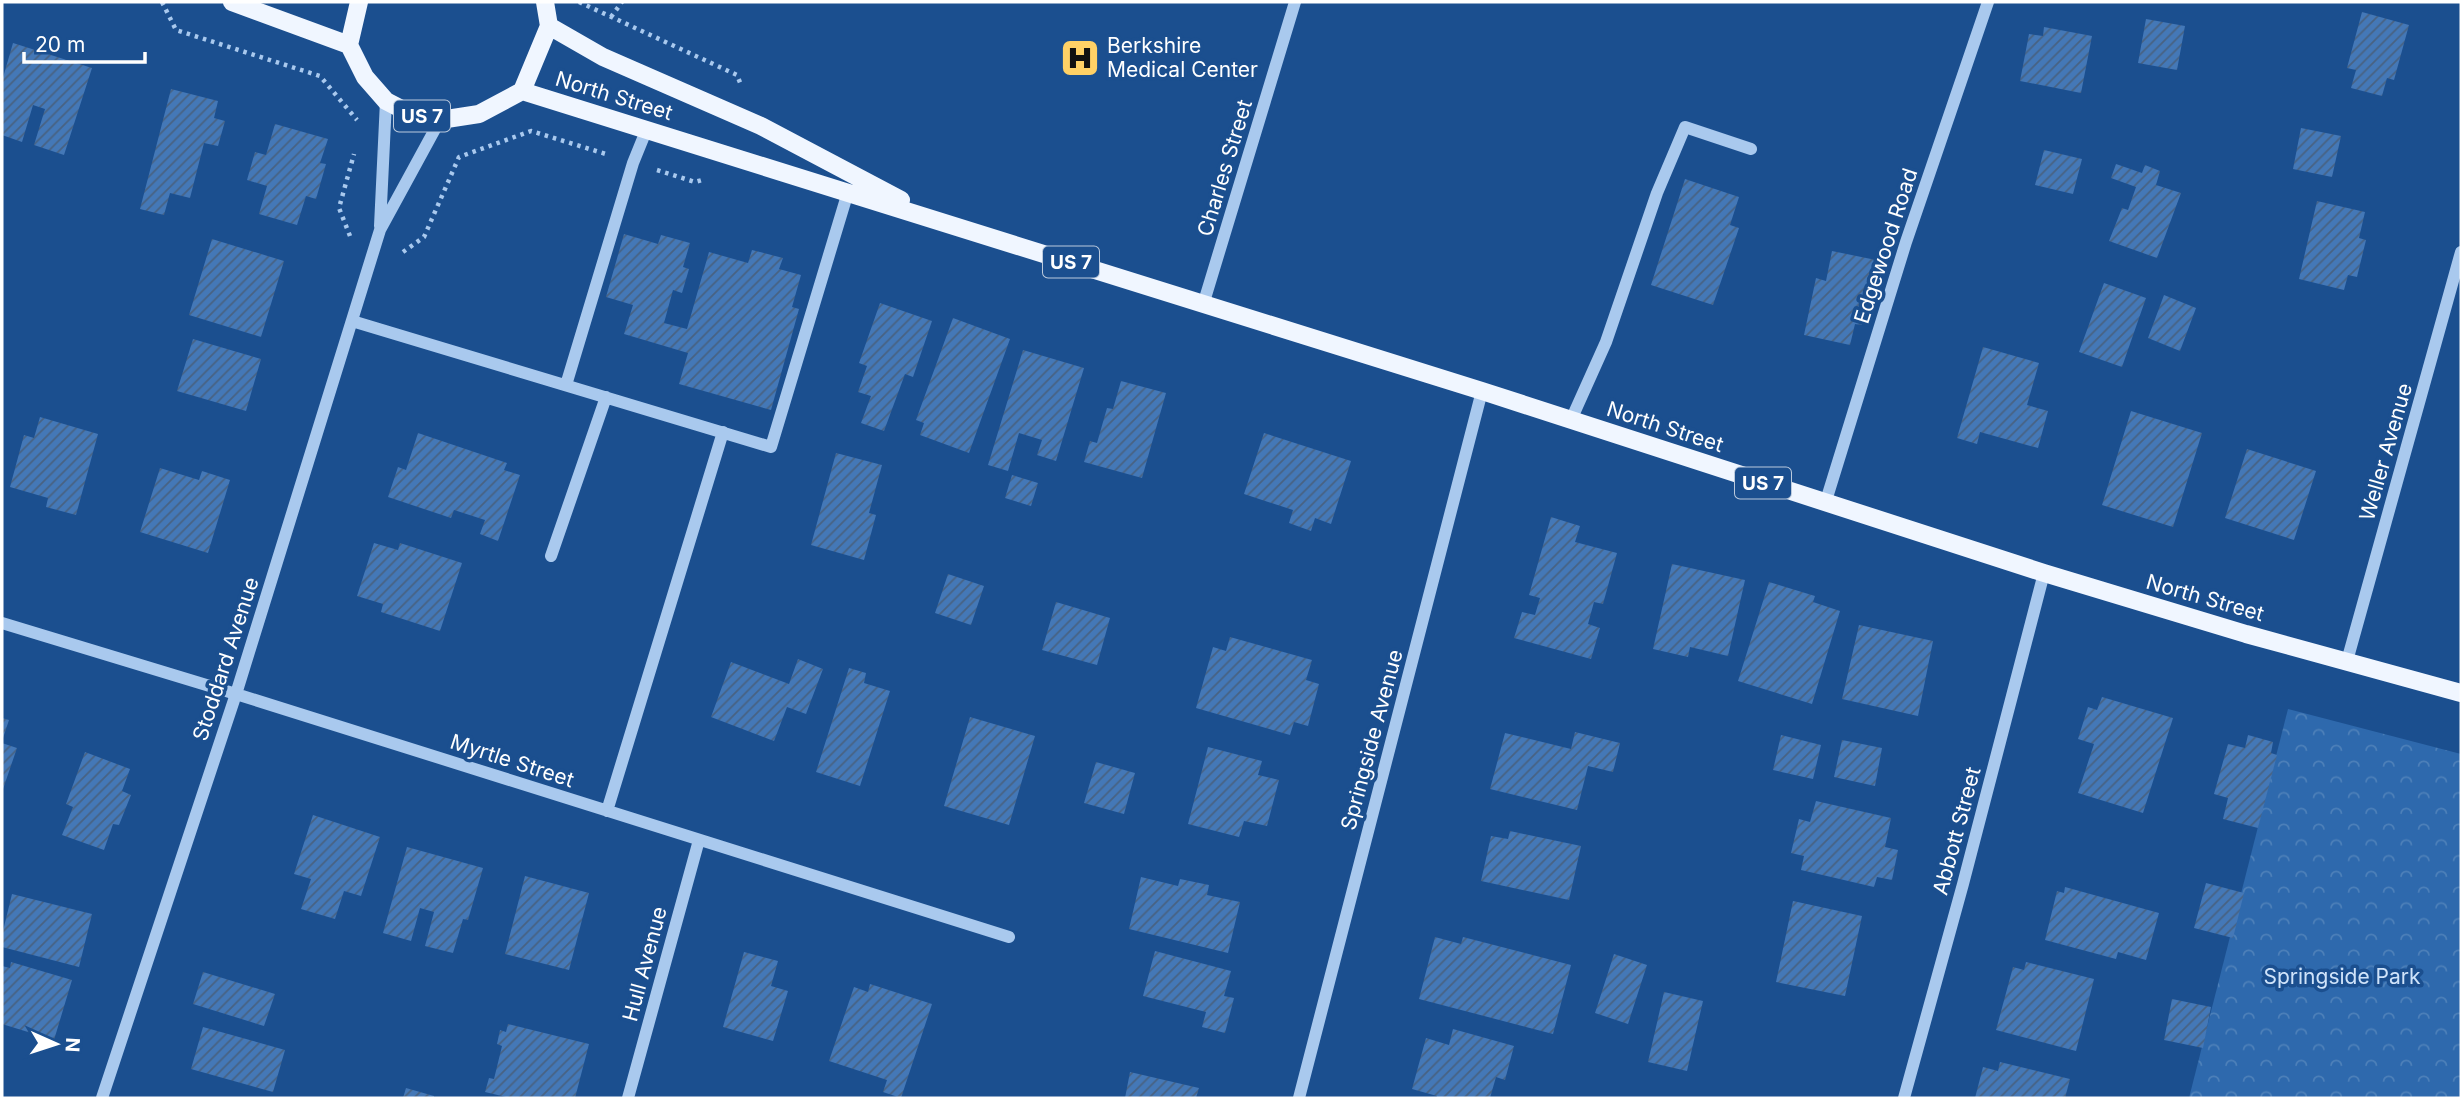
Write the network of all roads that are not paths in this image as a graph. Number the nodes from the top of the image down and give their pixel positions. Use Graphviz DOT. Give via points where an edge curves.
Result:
graph roads {
  1 [pos="232,2"];
  2 [pos="359,2"];
  3 [pos="545,2"];
  4 [pos="1295,2"];
  5 [pos="1988,2"];
  6 [pos="549,26"];
  7 [pos="349,45"];
  8 [pos="522,91"];
  9 [pos="386,101"];
  10 [pos="440,120"];
  11 [pos="646,131"];
  12 [pos="1751,149"];
  13 [pos="848,192"];
  14 [pos="938,220"];
  15 [pos="380,230"];
  16 [pos="2461,252"];
  17 [pos="1203,305"];
  18 [pos="352,321"];
  19 [pos="566,385"];
  20 [pos="1482,391"];
  21 [pos="606,397"];
  22 [pos="1571,420"];
  23 [pos="723,432"];
  24 [pos="1825,503"];
  25 [pos="551,556"];
  26 [pos="2044,573"];
  27 [pos="2,623"];
  28 [pos="2347,661"];
  29 [pos="2461,693"];
  30 [pos="236,694"];
  31 [pos="607,811"];
  32 [pos="699,841"];
  33 [pos="1009,937"];
  34 [pos="102,1098"];
  35 [pos="628,1098"];
  36 [pos="1299,1098"];
  37 [pos="1904,1098"];
  1 -- 7 [label="main road"];
  2 -- 7 [label="main road"];
  3 -- 6 [label="main road"];
  4 -- 17 [label="street, Charles Street"];
  5 -- 24 [label="street, Edgewood Road" via="1906,242"];
  6 -- 8 [label="main road"];
  6 -- 14 [label="main road, North Street" via="603,57 761,126"];
  7 -- 9 [label="main road, North Street / US 7" via="365,76"];
  8 -- 10 [label="main road, North Street / US 7" via="479,114"];
  8 -- 11 [label="main road, North Street / US 7"];
  9 -- 10 [label="main road, North Street / US 7" via="411,114"];
  9 -- 15 [label="street, Stoddard Avenue"];
  10 -- 15 [label="street, Stoddard Avenue"];
  11 -- 13 [label="main road, North Street / US 7"];
  11 -- 19 [label="street"];
  12 -- 22 [label="street" via="1685,127 1657,193 1624,296"];
  13 -- 14 [label="main road, North Street / US 7"];
  13 -- 23 [label="street" via="771,447"];
  14 -- 17 [label="main road, North Street / US 7"];
  15 -- 18 [label="street, Stoddard Avenue"];
  16 -- 28 [label="street, Weller Avenue"];
  17 -- 20 [label="main road, North Street / US 7"];
  18 -- 19 [label="street"];
  18 -- 30 [label="street, Stoddard Avenue"];
  19 -- 21 [label="street"];
  20 -- 22 [label="main road, North Street / US 7"];
  20 -- 36 [label="street, Springside Avenue"];
  21 -- 23 [label="street"];
  21 -- 25 [label="street"];
  22 -- 24 [label="main road, North Street / US 7"];
  23 -- 31 [label="street"];
  24 -- 26 [label="main road, North Street / US 7"];
  26 -- 28 [label="main road, North Street / US 7"];
  26 -- 37 [label="street, Abbott Street"];
  27 -- 30 [label="street, Myrtle Street"];
  28 -- 29 [label="main road, North Street / US 7"];
  30 -- 31 [label="street, Myrtle Street"];
  30 -- 34 [label="street, Stoddard Avenue"];
  31 -- 32 [label="street, Myrtle Street"];
  32 -- 33 [label="street, Myrtle Street"];
  32 -- 35 [label="street, Hull Avenue"];
}
